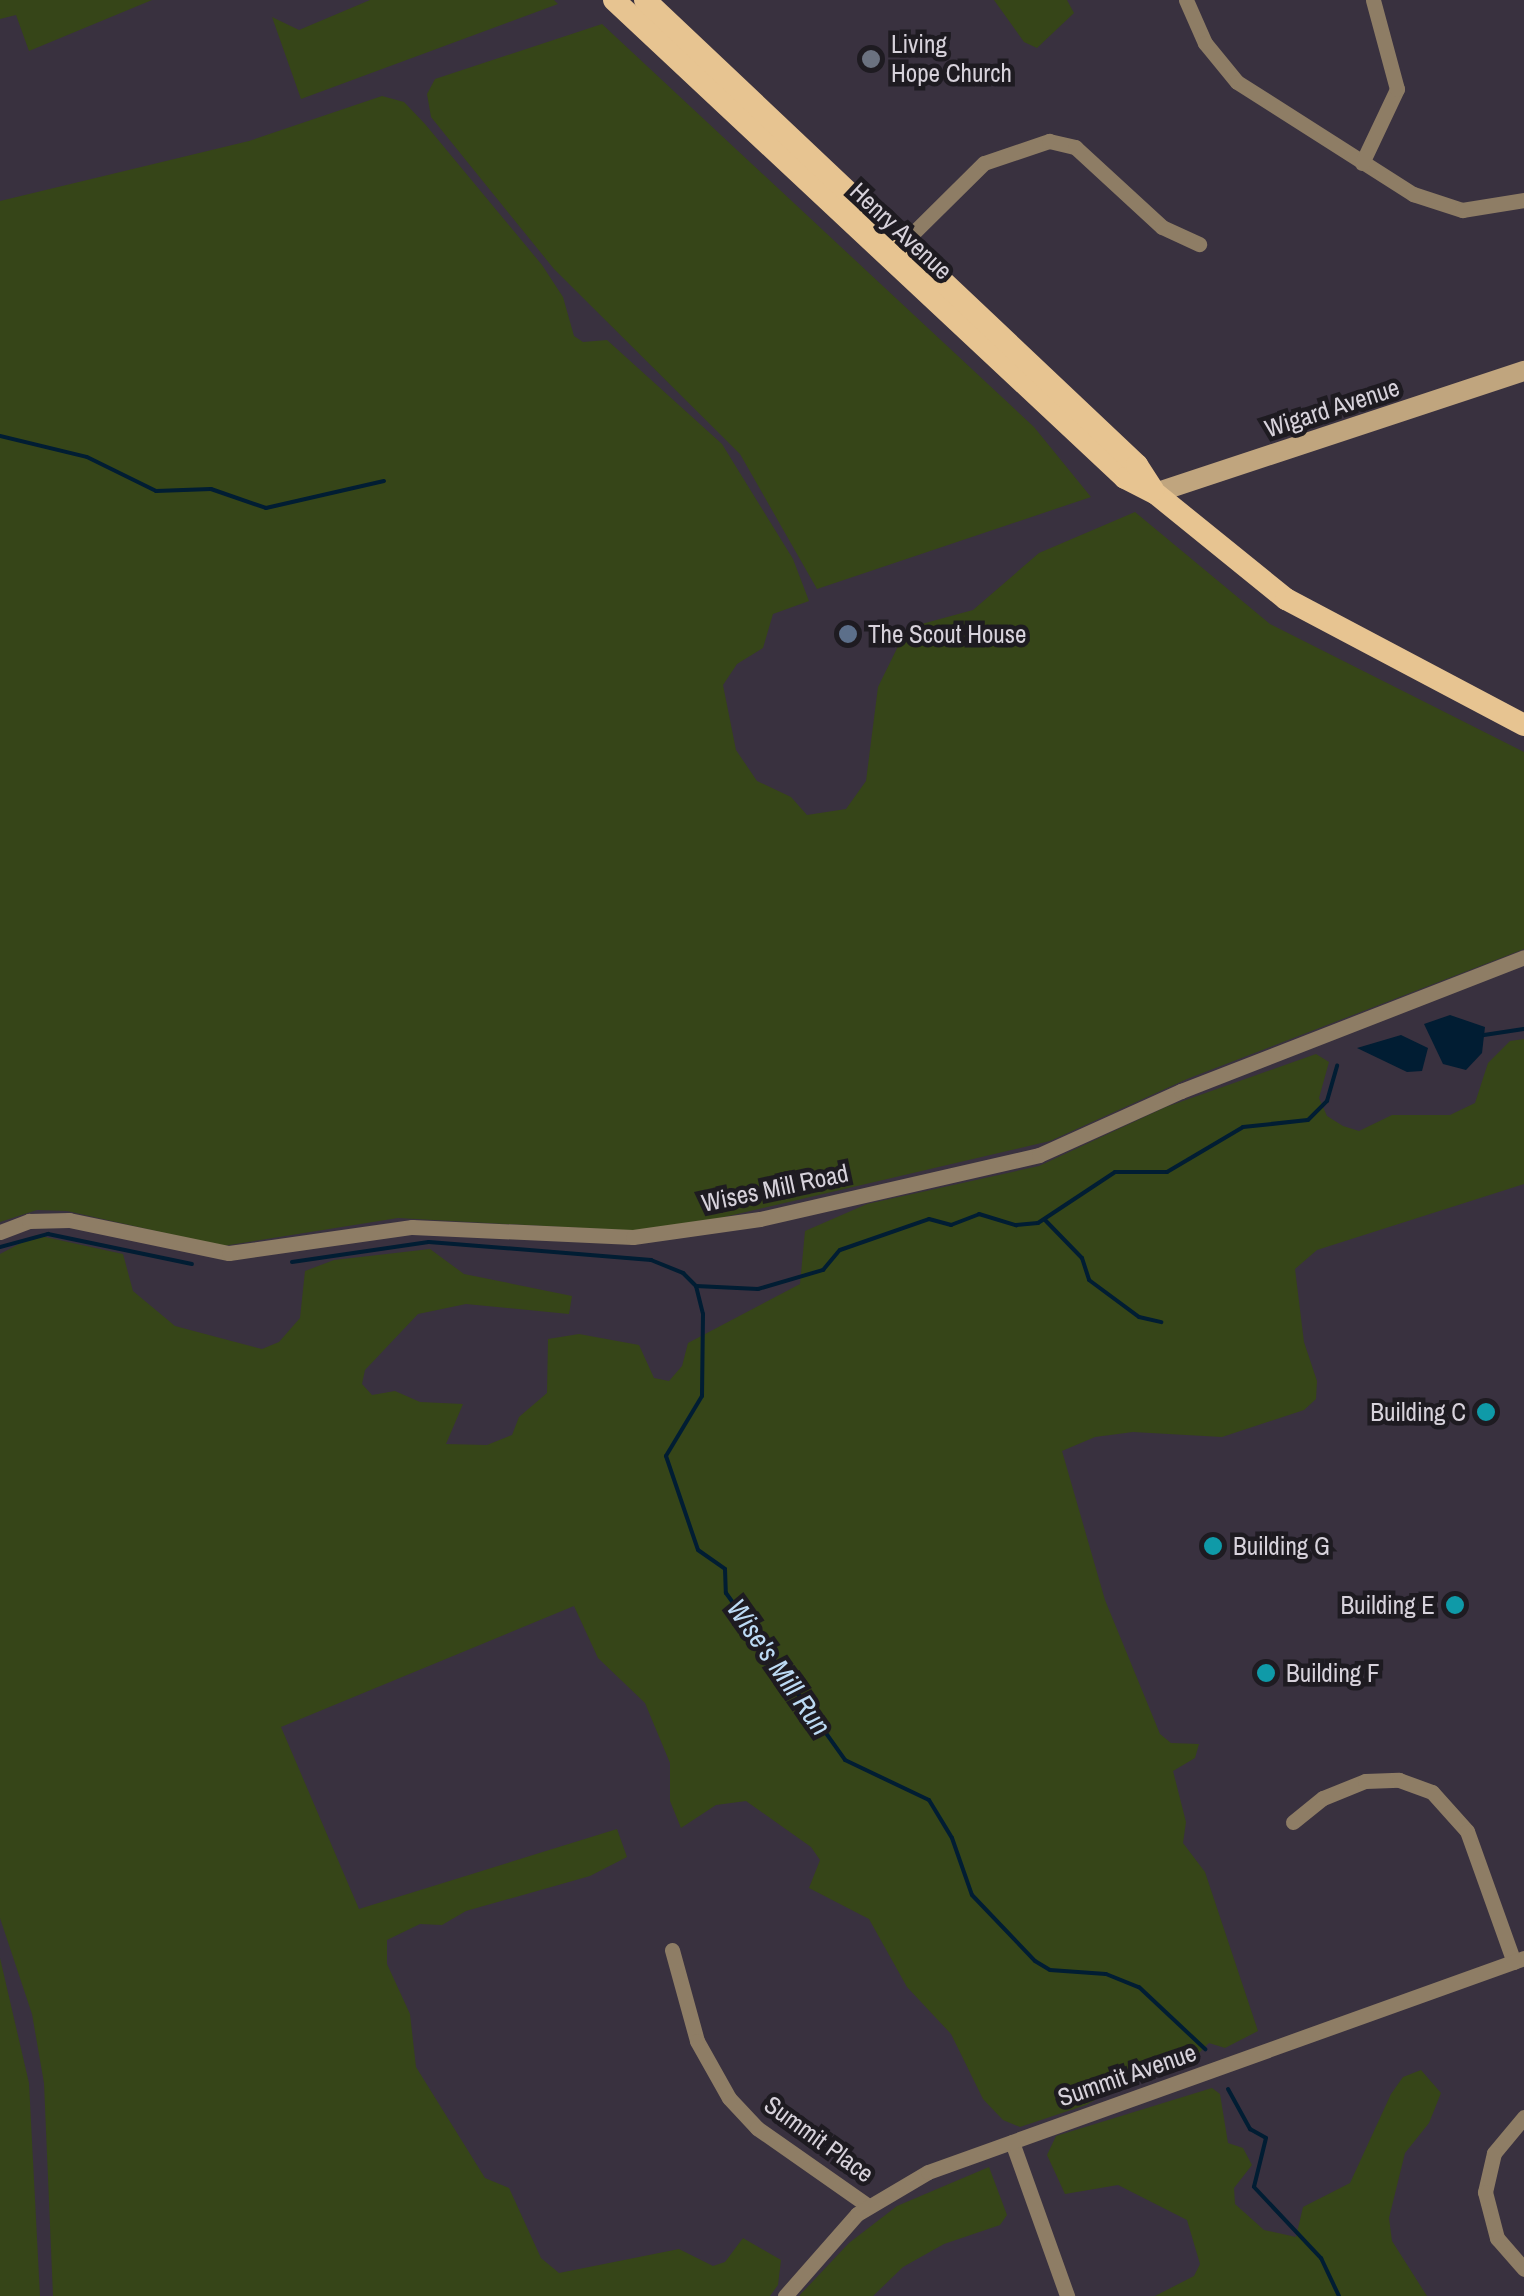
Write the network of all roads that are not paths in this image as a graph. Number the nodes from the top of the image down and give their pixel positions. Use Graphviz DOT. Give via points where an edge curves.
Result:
graph roads {
  1 [pos="614,0"];
  2 [pos="645,0"];
  3 [pos="1186,0"];
  4 [pos="1372,0"];
  5 [pos="1362,163"];
  6 [pos="1524,200"];
  7 [pos="1199,244"];
  8 [pos="897,250"];
  9 [pos="1524,370"];
  10 [pos="1155,493"];
  11 [pos="1524,726"];
  12 [pos="1524,957"];
  13 [pos="0,1232"];
  14 [pos="1292,1822"];
  15 [pos="672,1950"];
  16 [pos="1519,1960"];
  17 [pos="1524,2116"];
  18 [pos="1012,2142"];
  19 [pos="867,2206"];
  20 [pos="1524,2269"];
  21 [pos="784,2296"];
  22 [pos="1067,2296"];
  1 -- 8 [label="main road, Henry Avenue"];
  2 -- 8 [label="main road, Henry Avenue"];
  3 -- 5 [label="street" via="1205,43 1237,82"];
  4 -- 5 [label="street" via="1397,89"];
  5 -- 6 [label="street" via="1448,208 1490,209"];
  7 -- 8 [label="street" via="1162,228 1082,152 1049,141 984,164"];
  8 -- 10 [label="main road, Henry Avenue" via="1136,465"];
  9 -- 10 [label="street, Wigard Avenue"];
  10 -- 11 [label="main road, Henry Avenue" via="1286,599"];
  12 -- 13 [label="street, Wises Mill Road" via="1181,1091 1039,1155 741,1223 633,1238 412,1227 228,1253 69,1220 39,1219"];
  14 -- 16 [label="street" via="1322,1798 1365,1781 1398,1780 1432,1792 1467,1831"];
  15 -- 19 [label="street, Summit Place" via="698,2042 728,2098 757,2128"];
  16 -- 18 [label="street, Summit Avenue"];
  17 -- 20 [label="street" via="1494,2153 1486,2192 1496,2238"];
  18 -- 19 [label="street, Summit Avenue" via="928,2172"];
  18 -- 22 [label="street"];
  19 -- 21 [label="street, Summit Avenue"];
}
